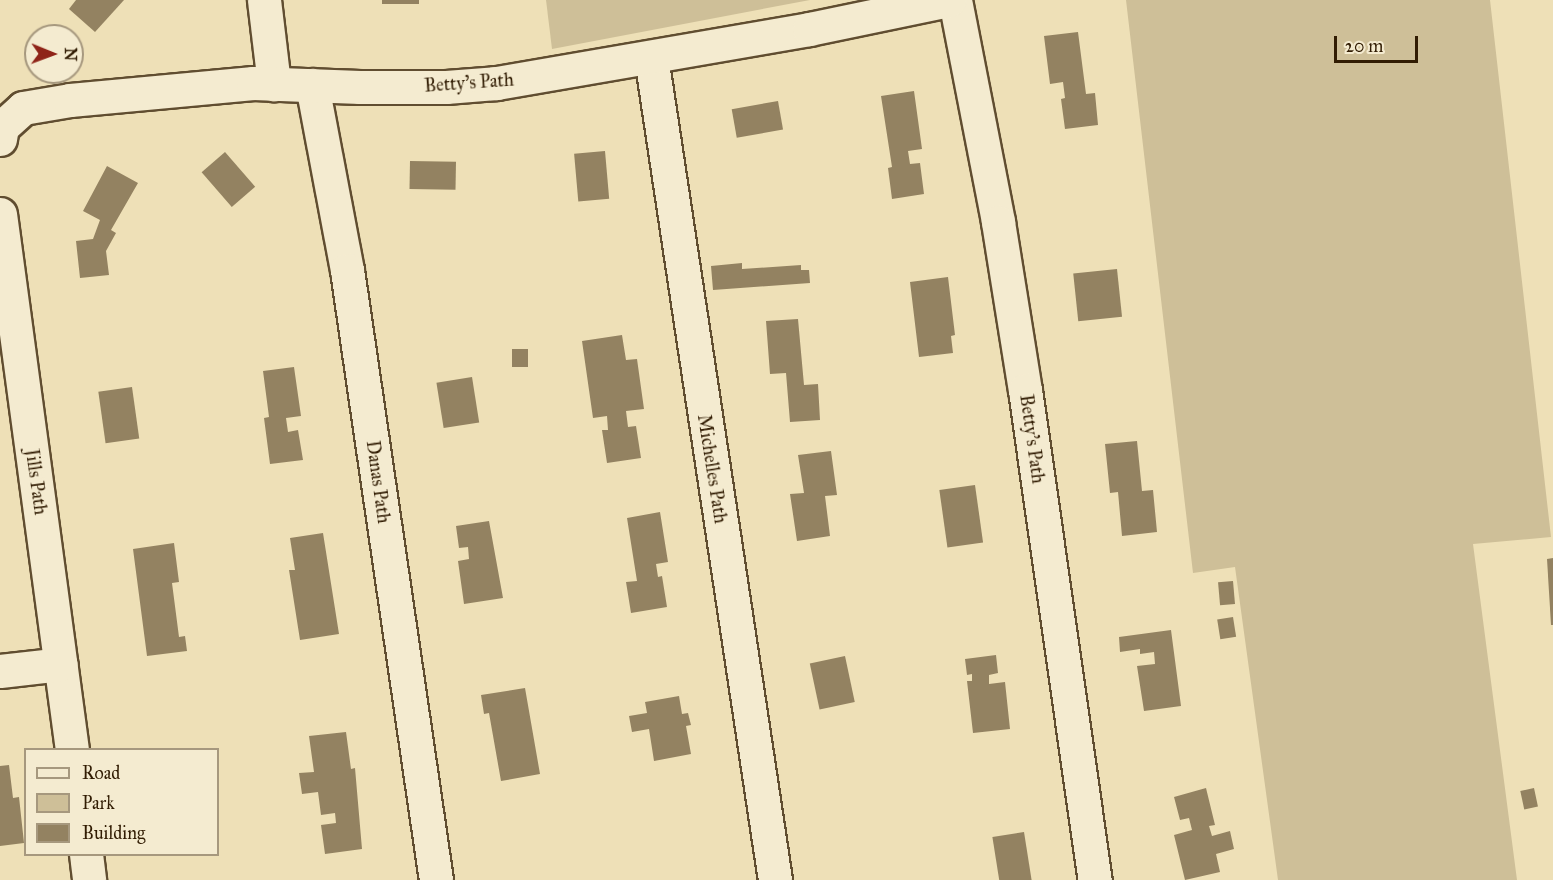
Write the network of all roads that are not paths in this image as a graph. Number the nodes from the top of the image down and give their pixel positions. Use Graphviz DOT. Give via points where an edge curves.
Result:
graph roads {
  1 [pos="264,0"];
  2 [pos="949,0"];
  3 [pos="955,0"];
  4 [pos="651,57"];
  5 [pos="274,84"];
  6 [pos="312,85"];
  7 [pos="0,139"];
  8 [pos="0,214"];
  9 [pos="61,664"];
  10 [pos="0,671"];
  11 [pos="72,748"];
  12 [pos="86,856"];
  13 [pos="89,880"];
  14 [pos="436,880"];
  15 [pos="775,880"];
  16 [pos="1095,880"];
  1 -- 5 [label="street"];
  2 -- 4 [label="street, Betty's Path"];
  3 -- 16 [label="street, Betty's Path" via="998,222 1025,390"];
  4 -- 6 [label="street, Betty's Path" via="497,84"];
  4 -- 15 [label="street, Michelles Path"];
  5 -- 6 [label="street, Betty's Path"];
  5 -- 7 [label="street, Betty's Path" via="153,92 23,108 2,127"];
  6 -- 14 [label="street, Danas Path" via="347,270"];
  8 -- 9 [label="street, Jills Path"];
  9 -- 10 [label="street"];
  9 -- 11 [label="street, Jills Path"];
  12 -- 13 [label="street"];
}
